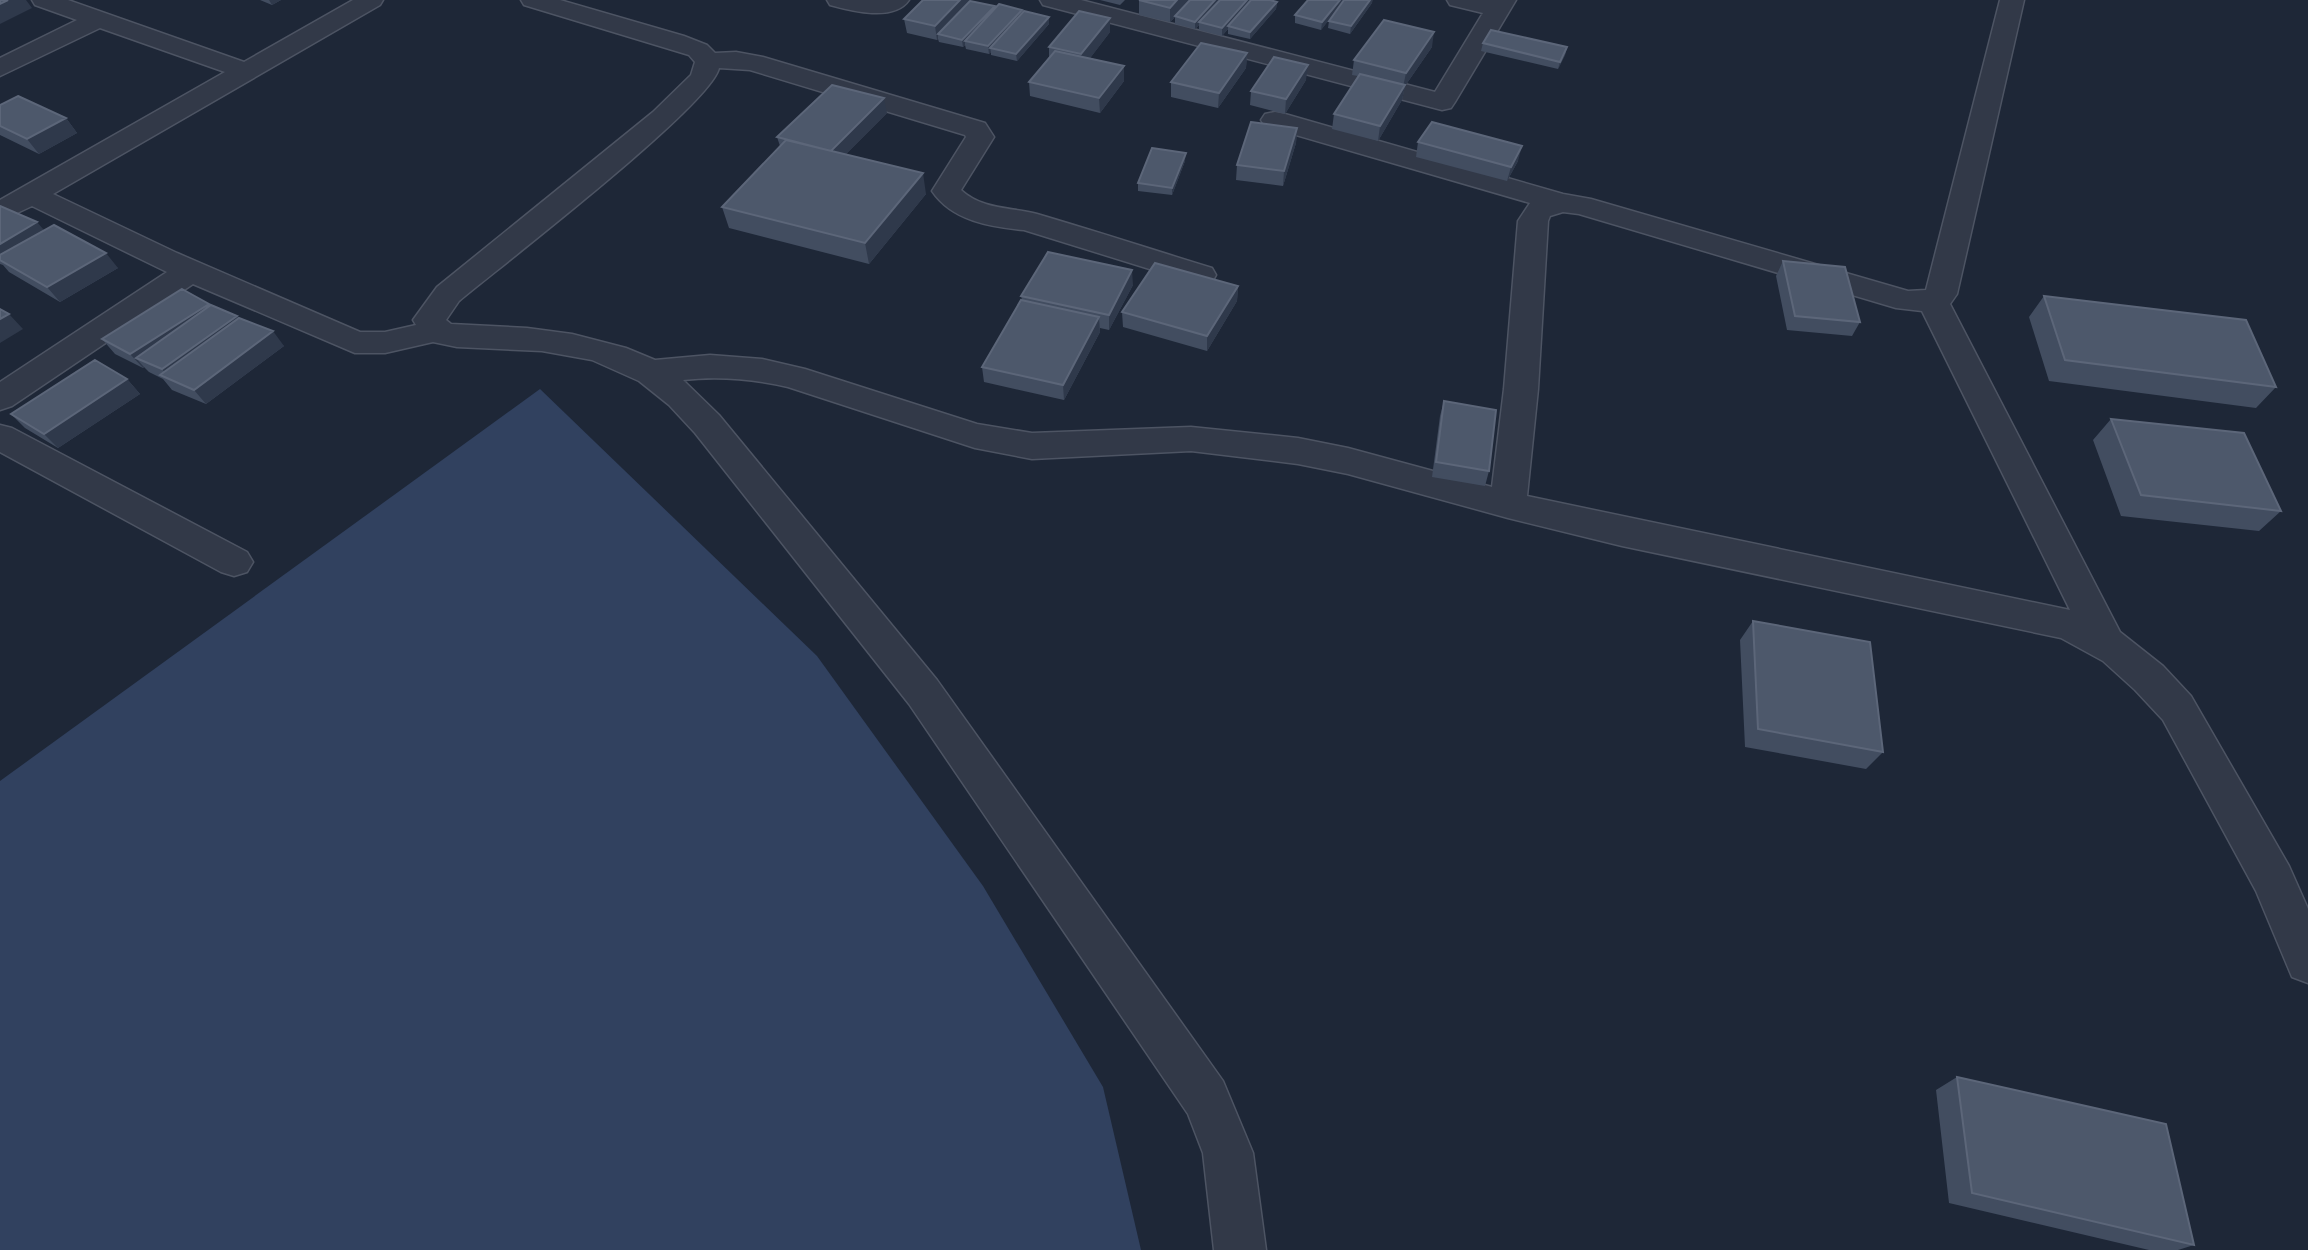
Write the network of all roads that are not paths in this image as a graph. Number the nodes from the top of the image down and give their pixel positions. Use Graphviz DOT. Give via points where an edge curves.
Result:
graph roads {
  1 [pos="44,0"];
  2 [pos="371,0"];
  3 [pos="533,0"];
  4 [pos="839,0"];
  5 [pos="897,0"];
  6 [pos="1052,0"];
  7 [pos="1459,0"];
  8 [pos="2012,0"];
  9 [pos="1500,4"];
  10 [pos="99,19"];
  11 [pos="708,61"];
  12 [pos="0,68"];
  13 [pos="246,71"];
  14 [pos="1275,120"];
  15 [pos="30,194"];
  16 [pos="1561,203"];
  17 [pos="0,212"];
  18 [pos="192,270"];
  19 [pos="1201,275"];
  20 [pos="1933,302"];
  21 [pos="435,330"];
  22 [pos="650,372"];
  23 [pos="0,398"];
  24 [pos="0,437"];
  25 [pos="1508,505"];
  26 [pos="234,562"];
  27 [pos="2106,643"];
  28 [pos="2308,961"];
  29 [pos="1240,1250"];
  1 -- 10 [label="street"];
  2 -- 13 [label="street"];
  3 -- 11 [label="street" via="625,15 698,50"];
  4 -- 5 [label="street" via="875,7"];
  6 -- 9 [label="street" via="1442,102"];
  7 -- 9 [label="street"];
  8 -- 20 [label="street" via="1941,295"];
  10 -- 12 [label="street"];
  10 -- 13 [label="street"];
  11 -- 19 [label="street" via="754,63 975,129 980,137 946,191 951,198 965,207 1027,221"];
  11 -- 21 [label="street" via="704,78 663,118 448,294 429,320"];
  13 -- 15 [label="street"];
  14 -- 16 [label="street"];
  15 -- 17 [label="street"];
  15 -- 18 [label="street"];
  16 -- 20 [label="street" via="1581,205 1907,301"];
  16 -- 25 [label="street" via="1539,210 1533,221"];
  18 -- 21 [label="street" via="355,342 396,342"];
  18 -- 23 [label="street"];
  20 -- 27 [label="street"];
  21 -- 22 [label="street" via="448,335 566,344 629,361"];
  22 -- 25 [label="street" via="710,366 762,370 975,436 1032,446 1191,439 1298,451"];
  22 -- 29 [label="street" via="707,424 923,692 1206,1098 1228,1153"];
  24 -- 26 [label="street"];
  25 -- 27 [label="street" via="2066,624"];
  27 -- 28 [label="street" via="2177,708 2273,880"];
}
